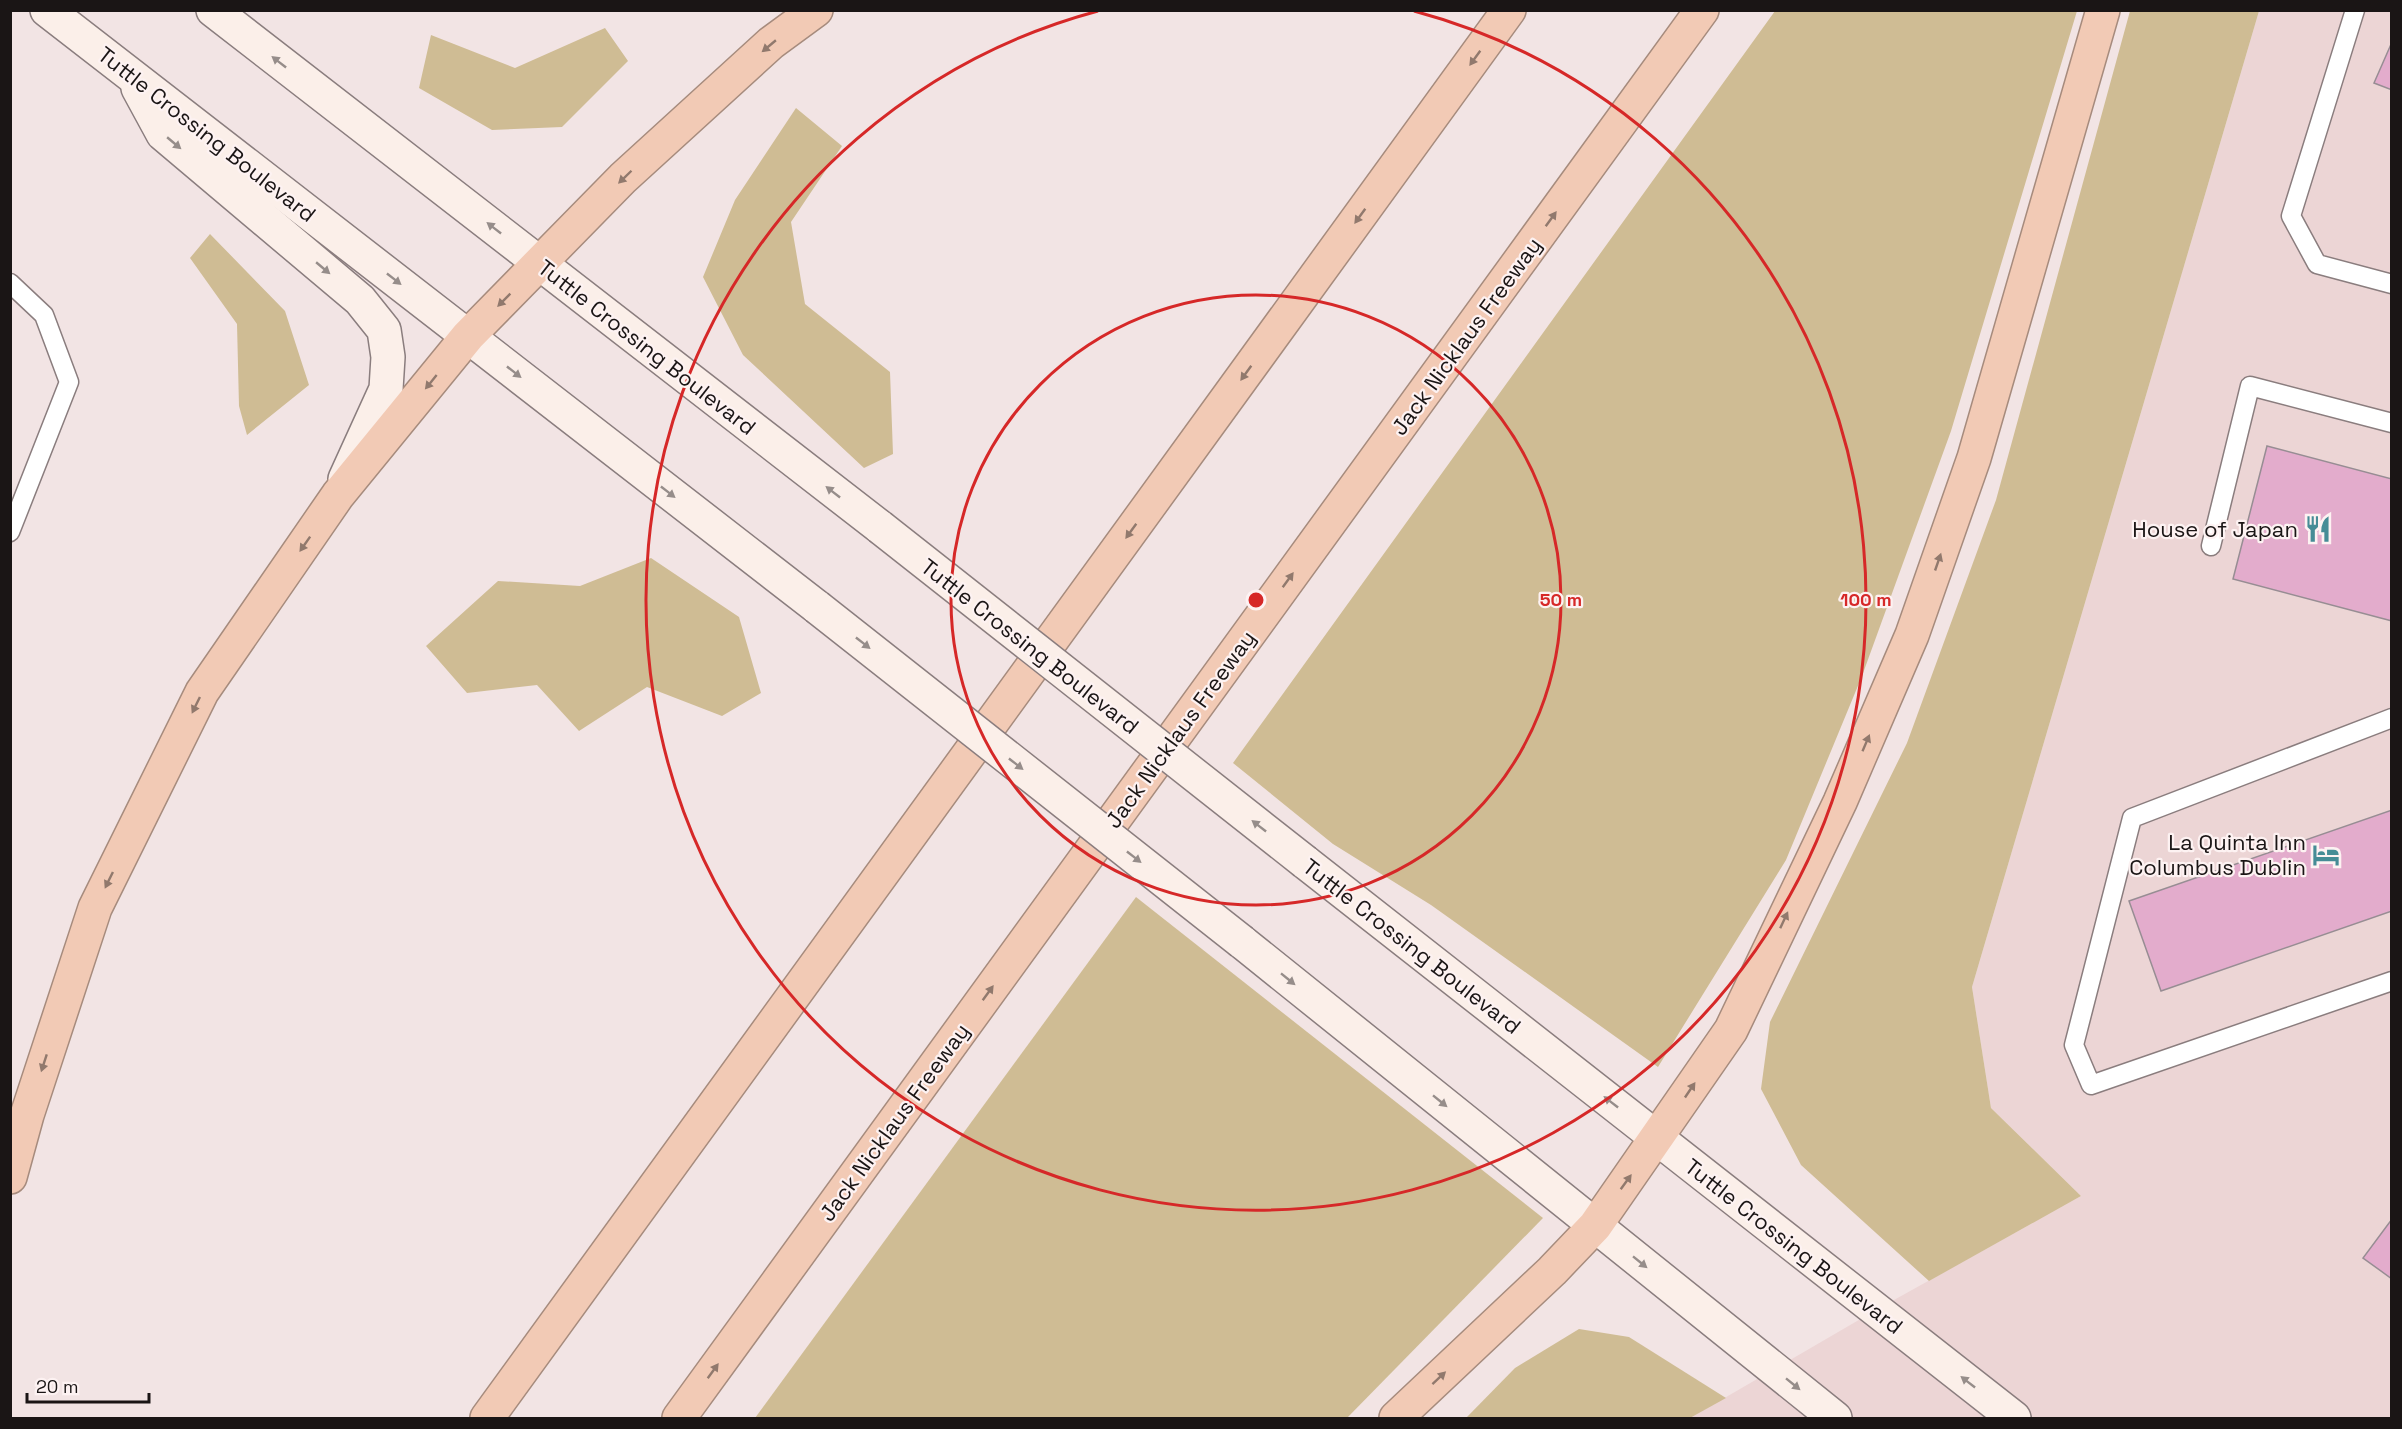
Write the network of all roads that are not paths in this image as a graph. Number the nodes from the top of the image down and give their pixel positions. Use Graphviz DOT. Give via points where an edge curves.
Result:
graph roads {
  1 [pos="47,10"];
  2 [pos="213,10"];
  3 [pos="816,10"];
  4 [pos="1509,10"];
  5 [pos="1702,10"];
  6 [pos="2103,10"];
  7 [pos="2355,10"];
  8 [pos="132,76"];
  9 [pos="540,264"];
  10 [pos="10,283"];
  11 [pos="2391,284"];
  12 [pos="468,336"];
  13 [pos="2391,423"];
  14 [pos="338,495"];
  15 [pos="10,532"];
  16 [pos="2211,546"];
  17 [pos="2391,718"];
  18 [pos="2391,981"];
  19 [pos="1657,1138"];
  20 [pos="10,1177"];
  21 [pos="1595,1226"];
  22 [pos="487,1419"];
  23 [pos="679,1419"];
  24 [pos="1396,1419"];
  25 [pos="1835,1419"];
  26 [pos="2014,1419"];
  1 -- 8 [label="main road, Tuttle Crossing Boulevard"];
  9 -- 2 [label="main road, Tuttle Crossing Boulevard, one-way"];
  3 -- 9 [label="highway, one-way" via="771,43 623,178"];
  4 -- 22 [label="highway, one-way"];
  23 -- 5 [label="highway, Jack Nicklaus Freeway, one-way"];
  19 -- 6 [label="highway, one-way" via="1731,1030 1840,802 1912,635 1974,458"];
  7 -- 11 [label="lane" via="2291,216 2317,264"];
  8 -- 12 [label="main road, Tuttle Crossing Boulevard, one-way"];
  8 -- 14 [label="main road, one-way" via="163,134 360,300 384,330 388,357 386,389"];
  9 -- 12 [label="highway, one-way"];
  19 -- 9 [label="main road, Tuttle Crossing Boulevard, one-way, bridge"];
  10 -- 15 [label="lane" via="44,315 69,382"];
  12 -- 14 [label="highway, one-way"];
  12 -- 21 [label="main road, Tuttle Crossing Boulevard, one-way, bridge" via="1242,942"];
  13 -- 16 [label="lane" via="2250,386"];
  14 -- 20 [label="highway, one-way" via="202,693 95,908"];
  17 -- 18 [label="lane" via="2132,818 2074,1045 2091,1085"];
  21 -- 19 [label="highway, one-way"];
  26 -- 19 [label="main road, Tuttle Crossing Boulevard, one-way"];
  24 -- 21 [label="highway, one-way"];
  21 -- 25 [label="main road, Tuttle Crossing Boulevard, one-way"];
}
